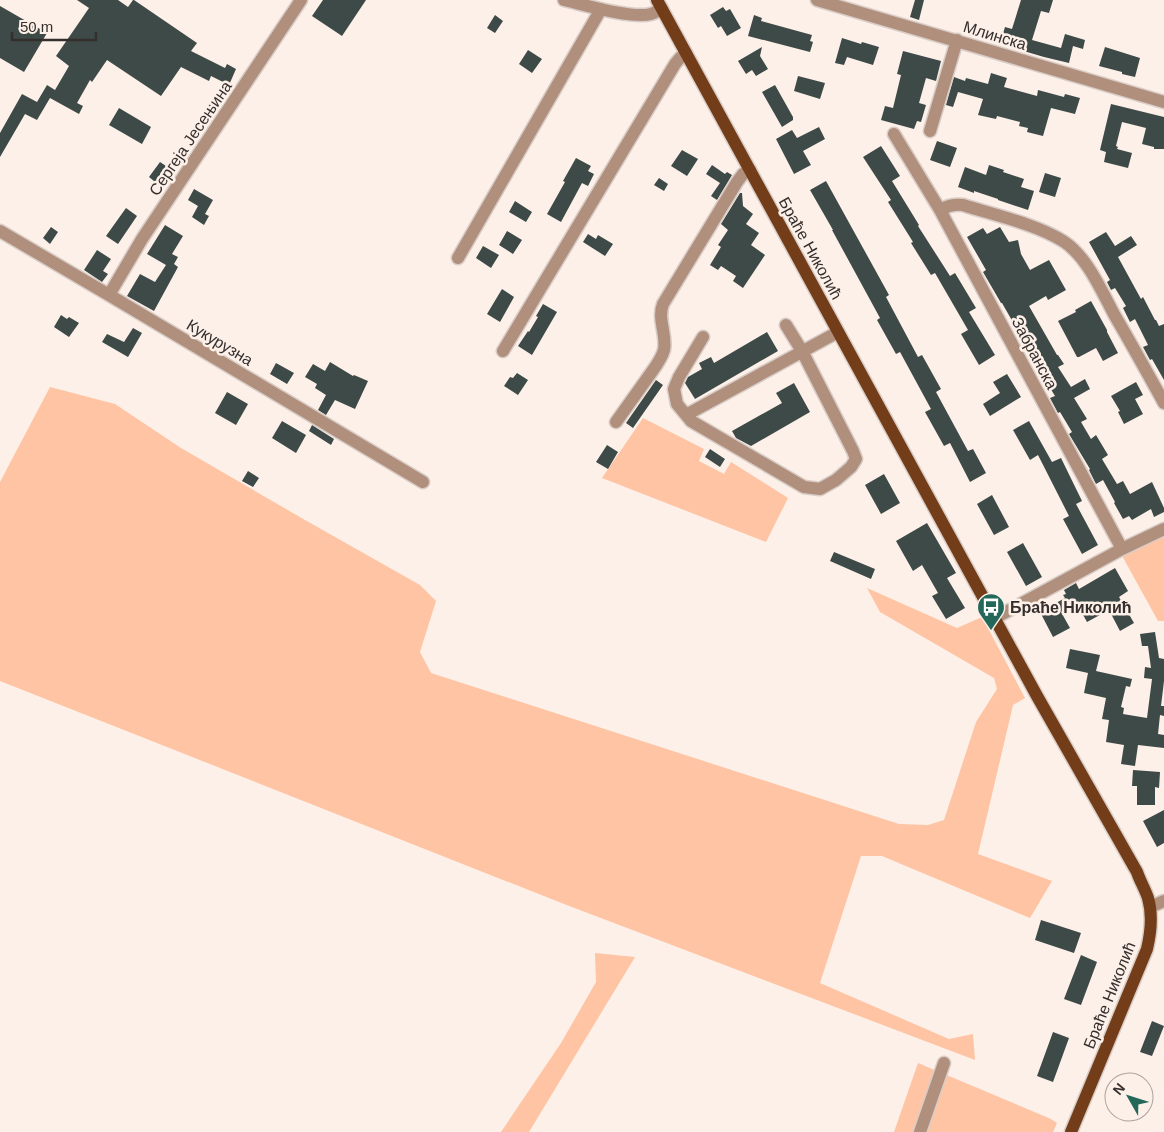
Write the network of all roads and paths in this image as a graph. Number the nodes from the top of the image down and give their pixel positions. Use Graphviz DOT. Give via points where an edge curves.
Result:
graph roads {
  1 [pos="301,0"];
  2 [pos="564,0"];
  3 [pos="816,0"];
  4 [pos="660,4"];
  5 [pos="601,9"];
  6 [pos="956,40"];
  7 [pos="686,53"];
  8 [pos="1164,102"];
  9 [pos="930,131"];
  10 [pos="894,134"];
  11 [pos="750,170"];
  12 [pos="940,210"];
  13 [pos="0,231"];
  14 [pos="458,258"];
  15 [pos="109,295"];
  16 [pos="786,325"];
  17 [pos="838,332"];
  18 [pos="703,337"];
  19 [pos="503,351"];
  20 [pos="802,352"];
  21 [pos="1164,403"];
  22 [pos="686,415"];
  23 [pos="616,422"];
  24 [pos="423,482"];
  25 [pos="1164,529"];
  26 [pos="1122,549"];
  27 [pos="995,618"];
  28 [pos="1164,902"];
  29 [pos="1150,907"];
  30 [pos="944,1063"];
  31 [pos="920,1132"];
  32 [pos="1071,1132"];
  1 -- 15 [label="street, Сергеја Јесењина" via="142,239"];
  2 -- 5 [label="street"];
  3 -- 6 [label="street, Млинска"];
  4 -- 5 [label="street" via="652,14"];
  4 -- 7 [label="main road, Браће Николић"];
  5 -- 14 [label="street"];
  6 -- 8 [label="street, Млинска"];
  6 -- 9 [label="street"];
  7 -- 11 [label="main road, Браће Николић"];
  7 -- 19 [label="street" via="675,64"];
  10 -- 12 [label="street, Забранска"];
  11 -- 17 [label="main road, Браће Николић"];
  11 -- 23 [label="street" via="737,182 664,304 661,310 663,353"];
  12 -- 21 [label="street" via="948,205 963,205 1034,227 1075,250 1092,274"];
  12 -- 26 [label="street, Забранска"];
  13 -- 15 [label="street, Кукурузна"];
  15 -- 24 [label="street, Кукурузна"];
  16 -- 20 [label="street"];
  17 -- 20 [label="street"];
  17 -- 27 [label="main road, Браће Николић"];
  18 -- 22 [label="street" via="674,389 677,404"];
  20 -- 22 [label="street"];
  20 -- 22 [label="street" via="856,458 836,480 820,489 804,487 691,421"];
  25 -- 26 [label="street"];
  26 -- 27 [label="street"];
  27 -- 29 [label="main road, Браће Николић" via="1137,872"];
  28 -- 29 [label="street"];
  29 -- 32 [label="main road, Браће Николић" via="1150,931 1145,954"];
  30 -- 31 [label="street"];
}
